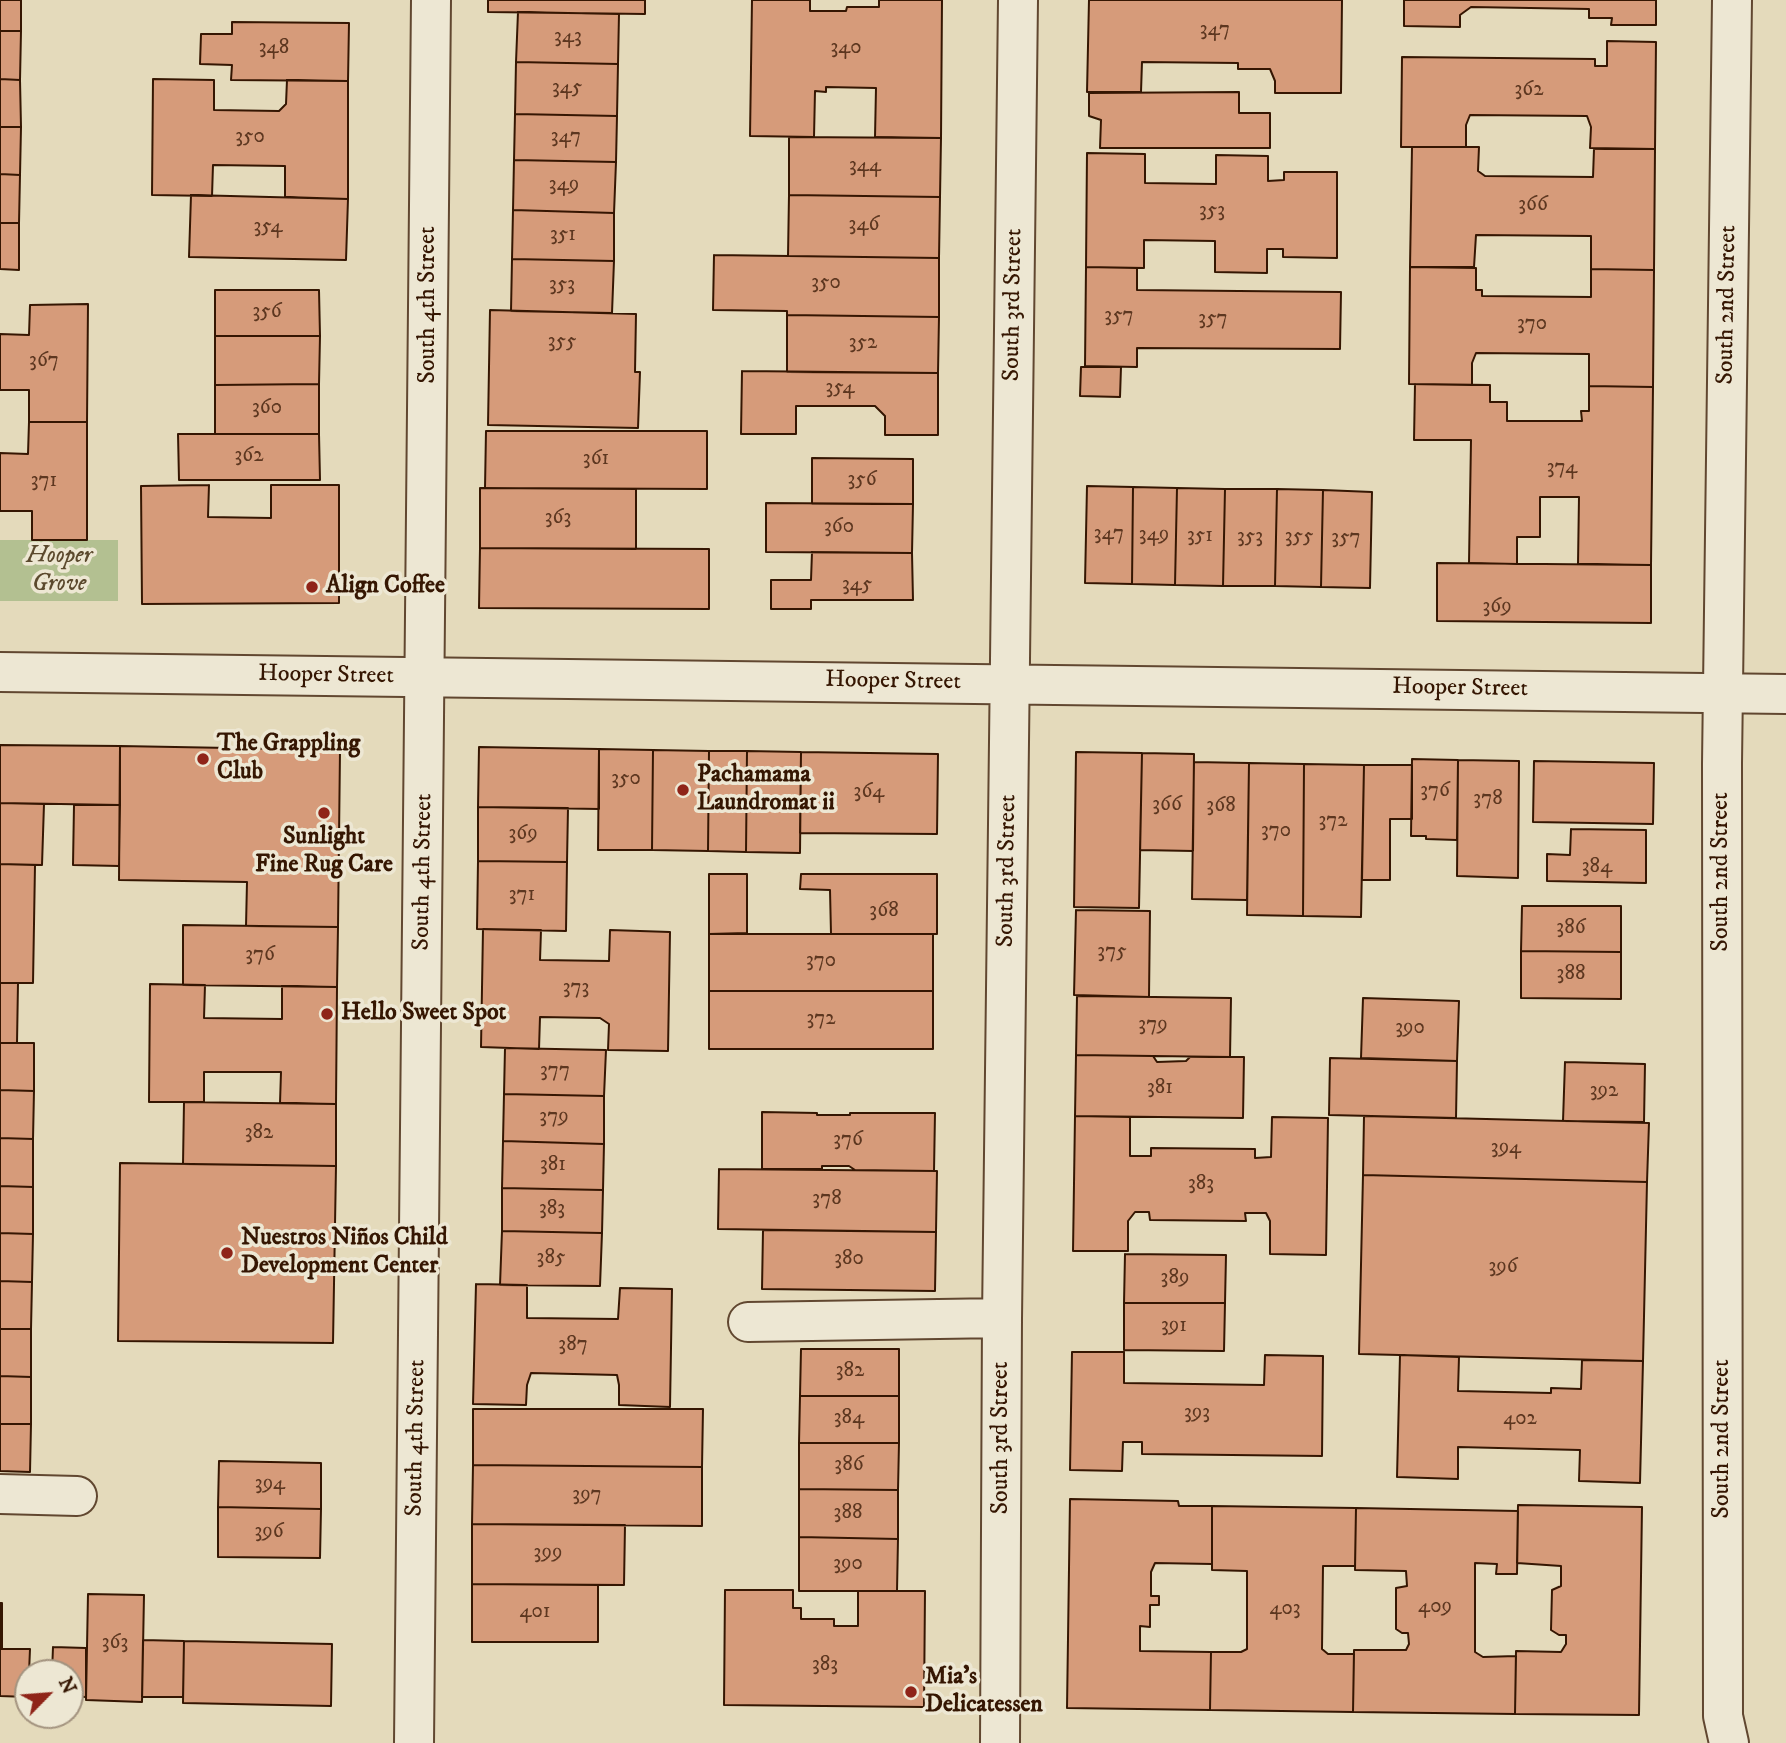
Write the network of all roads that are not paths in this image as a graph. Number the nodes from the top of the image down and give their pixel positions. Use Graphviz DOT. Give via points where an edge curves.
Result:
graph roads {
  1 [pos="431,0"];
  2 [pos="1018,0"];
  3 [pos="1732,0"];
  4 [pos="0,672"];
  5 [pos="425,677"];
  6 [pos="1010,684"];
  7 [pos="1724,693"];
  8 [pos="1786,694"];
  9 [pos="1002,1318"];
  10 [pos="748,1322"];
  11 [pos="0,1494"];
  12 [pos="77,1496"];
  13 [pos="414,1743"];
  14 [pos="1000,1743"];
  15 [pos="1729,1743"];
  1 -- 5 [label="street, South 4th Street"];
  2 -- 6 [label="street, South 3rd Street"];
  3 -- 7 [label="street, South 2nd Street"];
  4 -- 5 [label="street, Hooper Street"];
  5 -- 6 [label="street, Hooper Street"];
  5 -- 13 [label="street, South 4th Street"];
  6 -- 7 [label="street, Hooper Street"];
  6 -- 9 [label="street, South 3rd Street"];
  7 -- 8 [label="street, Hooper Street"];
  7 -- 15 [label="street, South 2nd Street" via="1723,1716"];
  9 -- 10 [label="street"];
  9 -- 14 [label="street, South 3rd Street"];
  11 -- 12 [label="street"];
}
